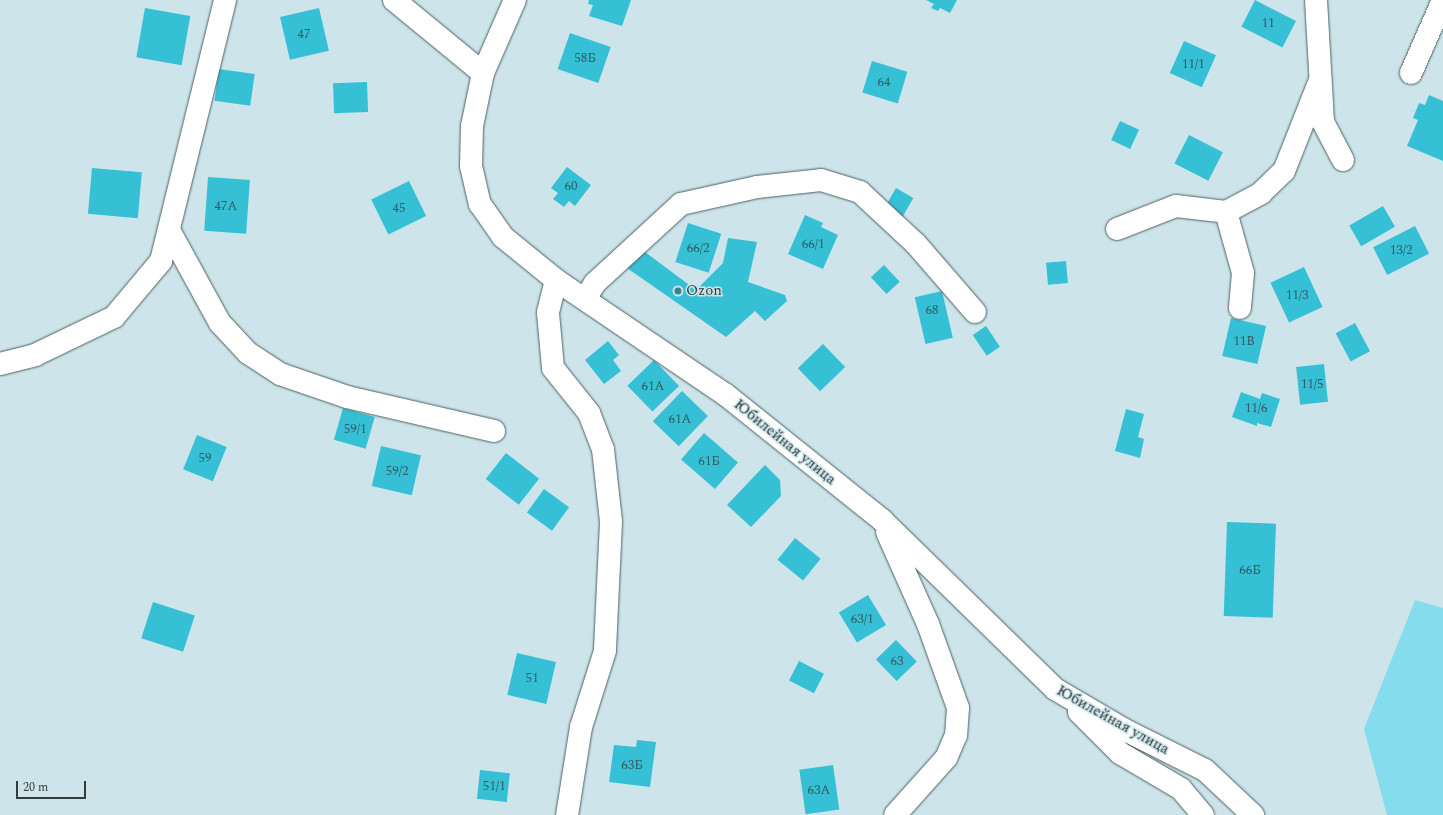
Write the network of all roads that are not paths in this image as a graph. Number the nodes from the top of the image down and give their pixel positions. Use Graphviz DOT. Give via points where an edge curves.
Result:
graph roads {
  1 [pos="225,0"];
  2 [pos="394,0"];
  3 [pos="515,0"];
  4 [pos="1316,0"];
  5 [pos="1443,0"];
  6 [pos="483,73"];
  7 [pos="1411,73"];
  8 [pos="1320,80"];
  9 [pos="1343,160"];
  10 [pos="1226,212"];
  11 [pos="1117,229"];
  12 [pos="169,230"];
  13 [pos="556,280"];
  14 [pos="585,299"];
  15 [pos="1240,308"];
  16 [pos="975,312"];
  17 [pos="0,364"];
  18 [pos="494,431"];
  19 [pos="882,520"];
  20 [pos="1055,689"];
  21 [pos="567,815"];
  22 [pos="895,815"];
  23 [pos="1203,815"];
  24 [pos="1253,815"];
  1 -- 12 [label="street"];
  2 -- 6 [label="street"];
  3 -- 6 [label="street, Юбилейная улица"];
  4 -- 8 [label="street"];
  5 -- 7 [label="street"];
  6 -- 13 [label="street, Юбилейная улица" via="472,126 471,166 480,204 503,237"];
  8 -- 9 [label="street" via="1323,122"];
  8 -- 10 [label="street" via="1284,171 1261,193"];
  10 -- 11 [label="street" via="1176,206"];
  10 -- 15 [label="street" via="1243,273"];
  12 -- 17 [label="street" via="161,261 114,317 35,355"];
  12 -- 18 [label="street" via="220,323 248,353 280,374 346,397"];
  13 -- 14 [label="street, Юбилейная улица"];
  13 -- 21 [label="street" via="548,313 553,368 589,413 602,449 612,522 605,651 581,727"];
  14 -- 16 [label="street" via="595,283 681,204 757,187 821,180 860,192 916,244"];
  14 -- 19 [label="street, Юбилейная улица" via="726,395"];
  19 -- 20 [label="street, Юбилейная улица"];
  19 -- 22 [label="street" via="928,624 958,708 956,735 946,758"];
  20 -- 23 [label="street" via="1120,753 1181,789"];
  20 -- 24 [label="street, Юбилейная улица" via="1125,730 1205,770"];
}
